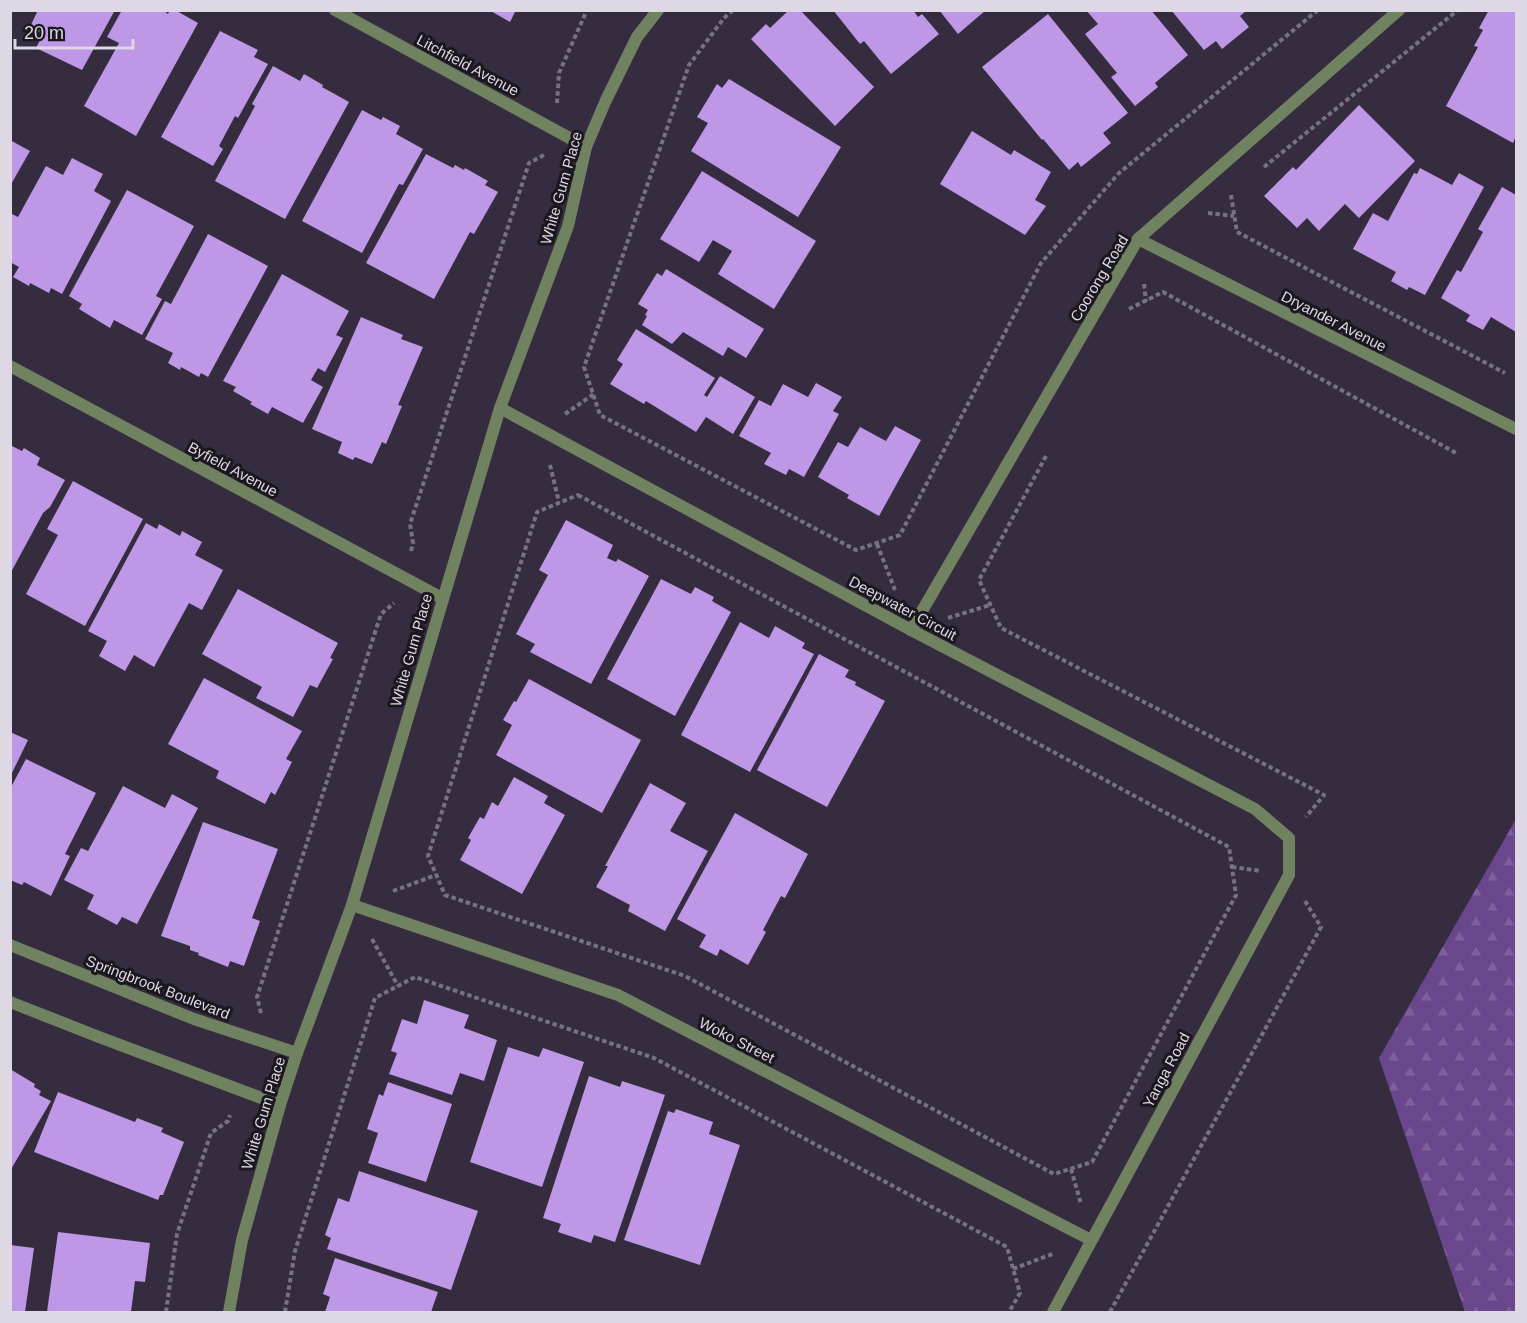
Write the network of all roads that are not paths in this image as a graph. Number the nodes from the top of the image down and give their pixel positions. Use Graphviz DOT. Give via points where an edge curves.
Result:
graph roads {
  1 [pos="335,10"];
  2 [pos="658,10"];
  3 [pos="1399,10"];
  4 [pos="586,147"];
  5 [pos="1138,239"];
  6 [pos="10,366"];
  7 [pos="500,408"];
  8 [pos="1516,429"];
  9 [pos="442,598"];
  10 [pos="911,630"];
  11 [pos="1289,838"];
  12 [pos="352,905"];
  13 [pos="10,945"];
  14 [pos="10,1002"];
  15 [pos="297,1053"];
  16 [pos="280,1105"];
  17 [pos="1091,1240"];
  18 [pos="229,1312"];
  19 [pos="1053,1312"];
  1 -- 4 [label="street, Litchfield Avenue"];
  2 -- 4 [label="street, White Gum Place" via="637,38"];
  3 -- 5 [label="street, Coorong Road"];
  4 -- 7 [label="street, White Gum Place" via="568,226"];
  5 -- 8 [label="street, Dryander Avenue"];
  5 -- 10 [label="street, Coorong Road"];
  6 -- 9 [label="street, Byfield Avenue"];
  7 -- 9 [label="street, White Gum Place"];
  7 -- 10 [label="street, Deepwater Circuit"];
  9 -- 12 [label="street, White Gum Place"];
  10 -- 11 [label="street, Deepwater Circuit" via="1255,809"];
  11 -- 17 [label="street, Yanga Road" via="1289,875"];
  12 -- 15 [label="street, White Gum Place"];
  12 -- 17 [label="street, Woko Street" via="618,995"];
  13 -- 15 [label="street, Springbrook Boulevard" via="194,1019"];
  14 -- 16 [label="street"];
  15 -- 16 [label="street, White Gum Place"];
  16 -- 18 [label="street, White Gum Place" via="242,1240"];
  17 -- 19 [label="street, Yanga Road"];
}
